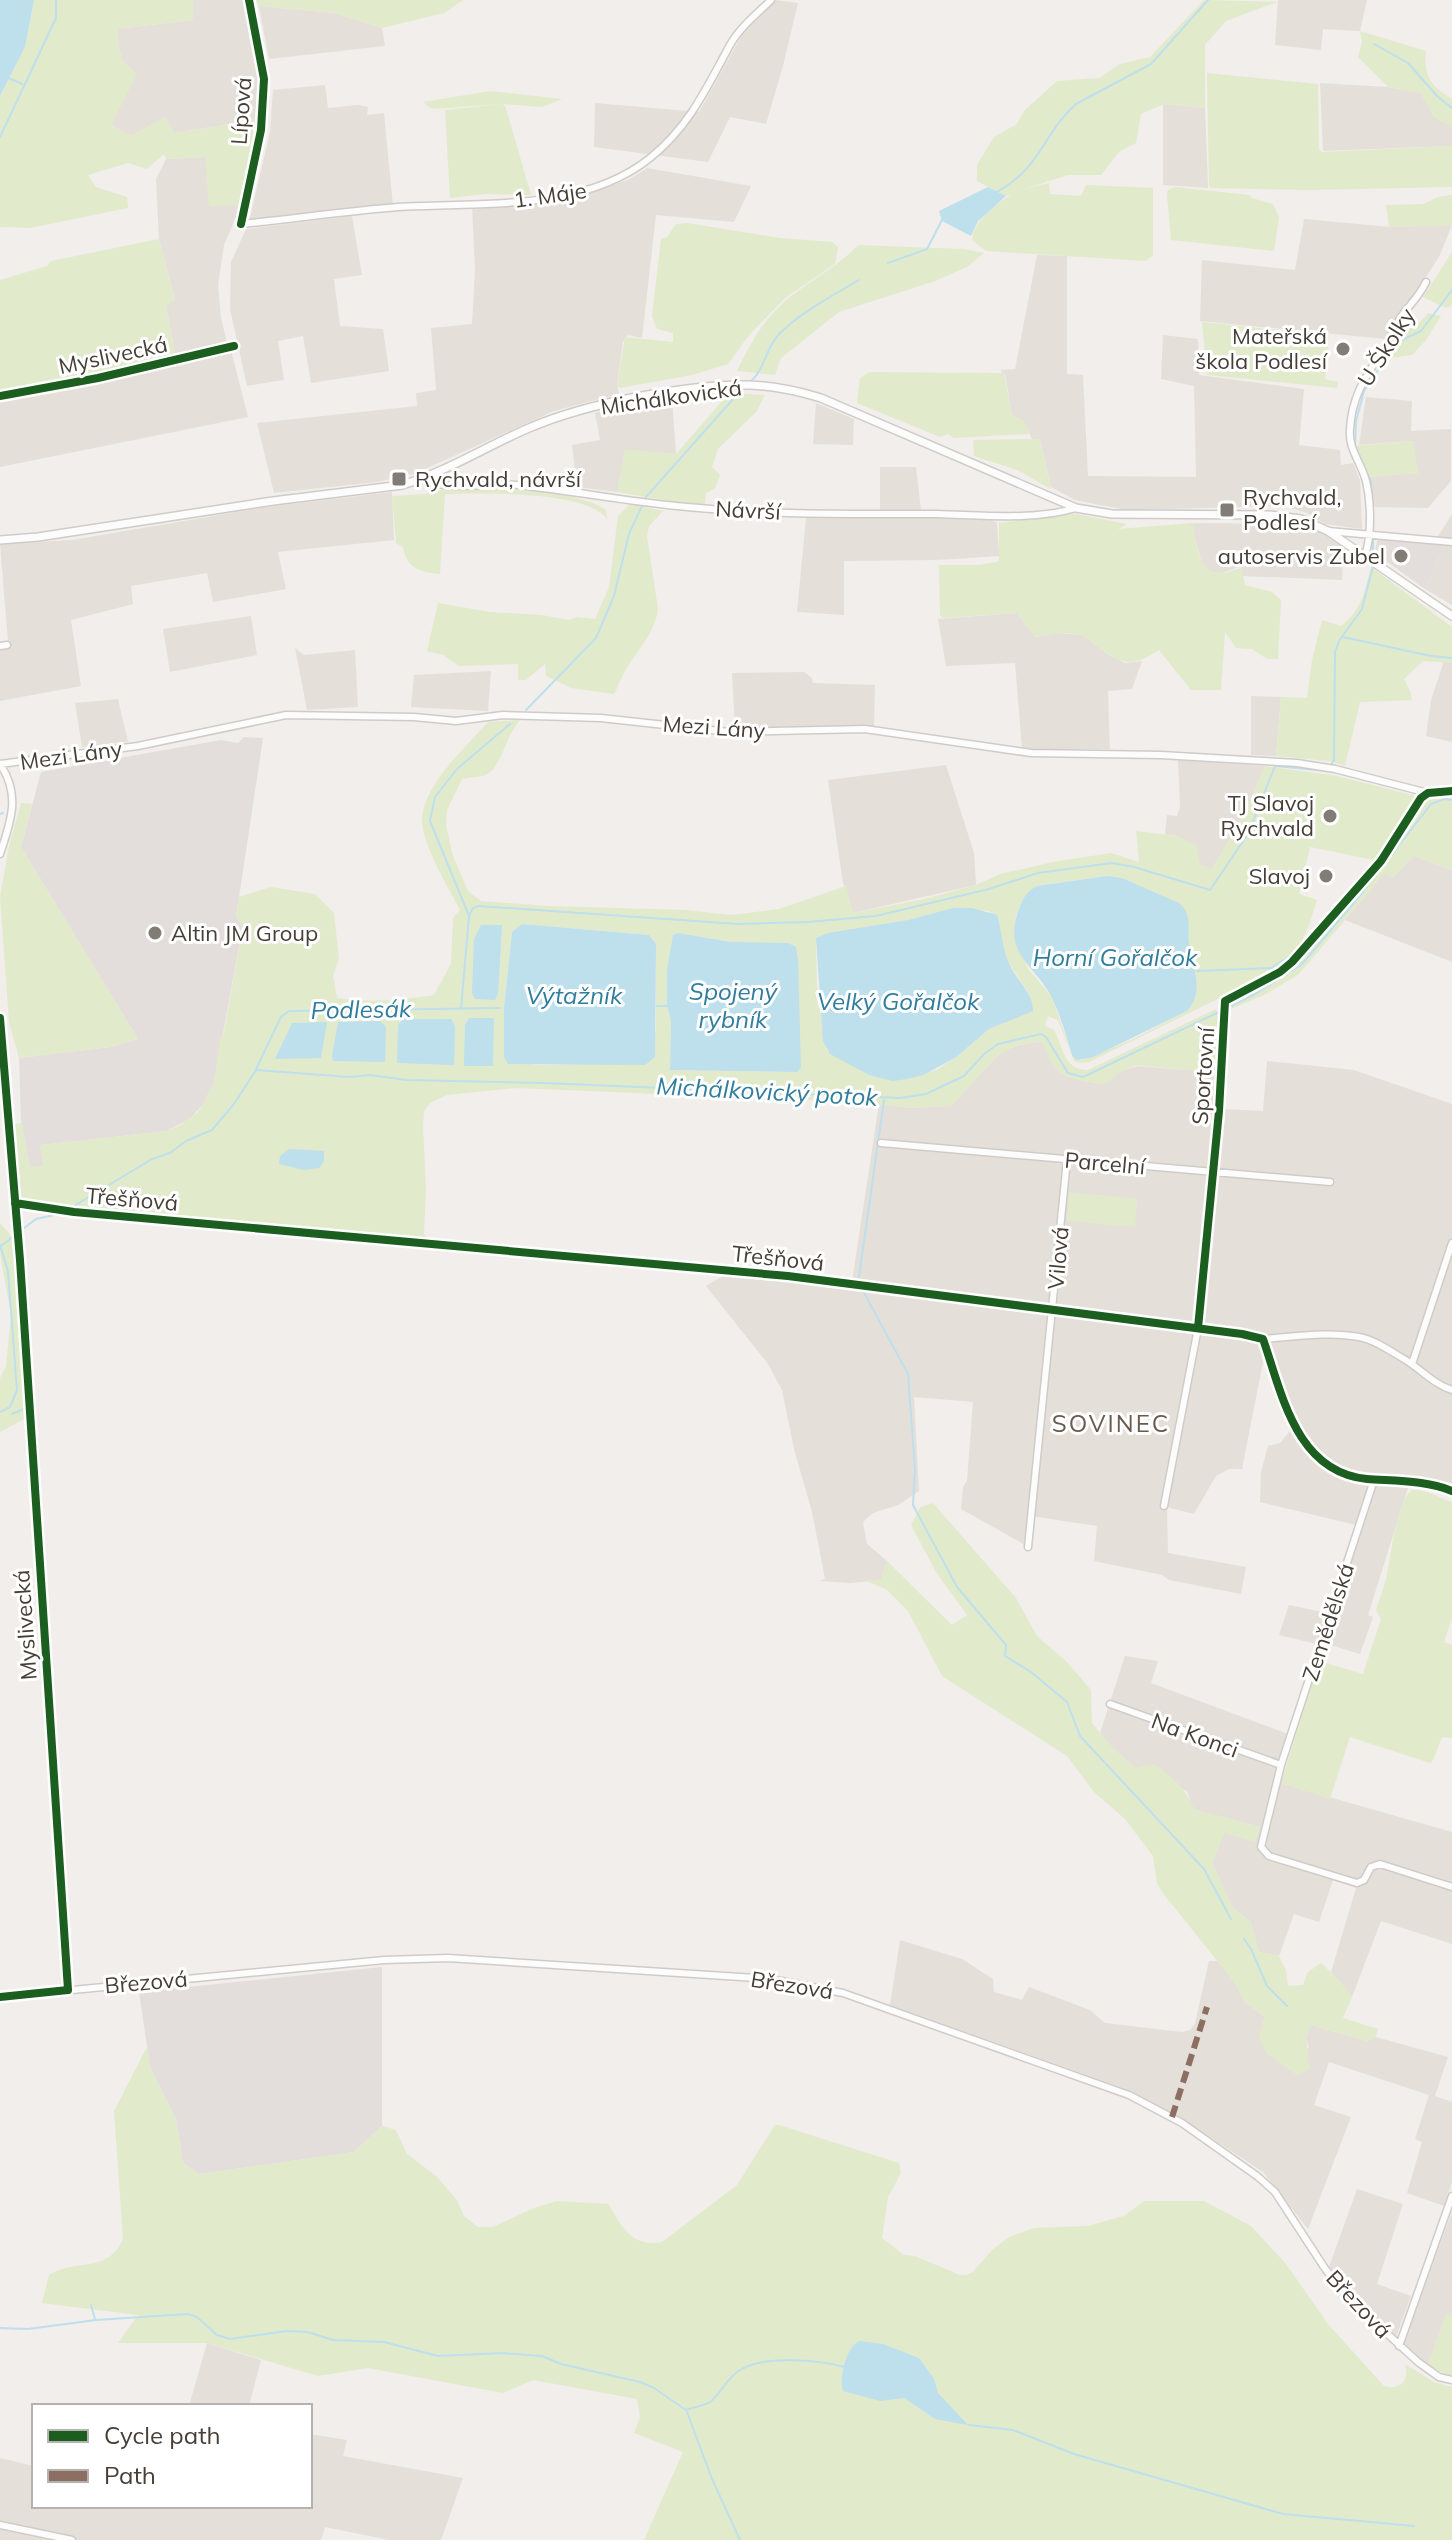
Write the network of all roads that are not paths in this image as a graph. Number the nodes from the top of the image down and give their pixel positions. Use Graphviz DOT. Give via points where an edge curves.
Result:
graph roads {
  1 [pos="249,0"];
  2 [pos="771,0"];
  3 [pos="241,224"];
  4 [pos="1426,282"];
  5 [pos="234,346"];
  6 [pos="0,396"];
  7 [pos="421,479"];
  8 [pos="1076,508"];
  9 [pos="1328,531"];
  10 [pos="1367,533"];
  11 [pos="0,540"];
  12 [pos="1452,542"];
  13 [pos="1365,555"];
  14 [pos="1452,616"];
  15 [pos="0,764"];
  16 [pos="1452,791"];
  17 [pos="1428,793"];
  18 [pos="0,854"];
  19 [pos="0,1018"];
  20 [pos="3,1110"];
  21 [pos="881,1143"];
  22 [pos="1067,1160"];
  23 [pos="1213,1172"];
  24 [pos="1330,1182"];
  25 [pos="15,1203"];
  26 [pos="1452,1243"];
  27 [pos="1054,1309"];
  28 [pos="1198,1328"];
  29 [pos="1263,1339"];
  30 [pos="1412,1364"];
  31 [pos="1452,1390"];
  32 [pos="1374,1480"];
  33 [pos="1452,1491"];
  34 [pos="1164,1506"];
  35 [pos="1028,1547"];
  36 [pos="1110,1704"];
  37 [pos="1281,1765"];
  38 [pos="1452,1887"];
  39 [pos="68,1990"];
  40 [pos="0,1997"];
  41 [pos="1452,2196"];
  42 [pos="1399,2346"];
  43 [pos="1452,2380"];
  44 [pos="0,2525"];
  45 [pos="72,2540"];
  1 -- 3 [label="street, Lípová" via="264,79 261,130"];
  2 -- 3 [label="street, 1. Máje" via="742,28 677,133 621,178 560,197"];
  4 -- 10 [label="street, U Školky" via="1359,387 1352,410 1349,432 1365,479"];
  5 -- 6 [label="street, Myslivecká"];
  7 -- 8 [label="street, Návrší" via="750,511 976,515"];
  7 -- 8 [label="street, Michálkovická" via="575,412 658,395 751,385 821,398"];
  7 -- 11 [label="street, Michálkovická"];
  8 -- 9 [label="street, Michálkovická" via="1112,514 1279,516"];
  9 -- 10 [label="street"];
  9 -- 13 [label="street, Michálkovická"];
  10 -- 12 [label="street"];
  10 -- 13 [label="street, U Školky"];
  13 -- 14 [label="street, Michálkovická"];
  15 -- 17 [label="street, Mezi Lány" via="138,746 286,715 456,721 503,715 601,718 729,732 865,729 1031,753 1297,763"];
  15 -- 18 [label="street" via="14,801"];
  16 -- 17 [label="street"];
  17 -- 23 [label="street, Sportovní" via="1381,861 1292,962 1225,1001"];
  19 -- 20 [label="street, Myslivecká"];
  20 -- 25 [label="street, Myslivecká"];
  21 -- 22 [label="street, Parcelní"];
  22 -- 23 [label="street, Parcelní"];
  22 -- 27 [label="street, Vilová"];
  23 -- 24 [label="street, Parcelní"];
  23 -- 28 [label="street, Sportovní"];
  25 -- 27 [label="street, Třešňová" via="788,1276"];
  25 -- 39 [label="street, Myslivecká"];
  26 -- 30 [label="street"];
  27 -- 28 [label="street, Třešňová"];
  27 -- 35 [label="street, Vilová"];
  28 -- 29 [label="street, Třešňová"];
  28 -- 34 [label="street, Sportovní"];
  29 -- 30 [label="street, Třešňová" via="1358,1337"];
  29 -- 32 [label="street" via="1287,1413 1306,1444 1340,1472"];
  30 -- 31 [label="street, Třešňová"];
  32 -- 33 [label="street"];
  32 -- 37 [label="street, Zemědělská"];
  36 -- 37 [label="street, Na Konci"];
  37 -- 38 [label="street, Zemědělská" via="1261,1838 1264,1853 1357,1883 1380,1864"];
  39 -- 40 [label="street, Březová"];
  39 -- 42 [label="street, Březová" via="448,1958 771,1979 843,1993 1129,2095 1182,2123 1275,2192 1345,2295"];
  41 -- 42 [label="street"];
  42 -- 43 [label="street, Březová" via="1439,2377"];
  44 -- 45 [label="street"];
}
